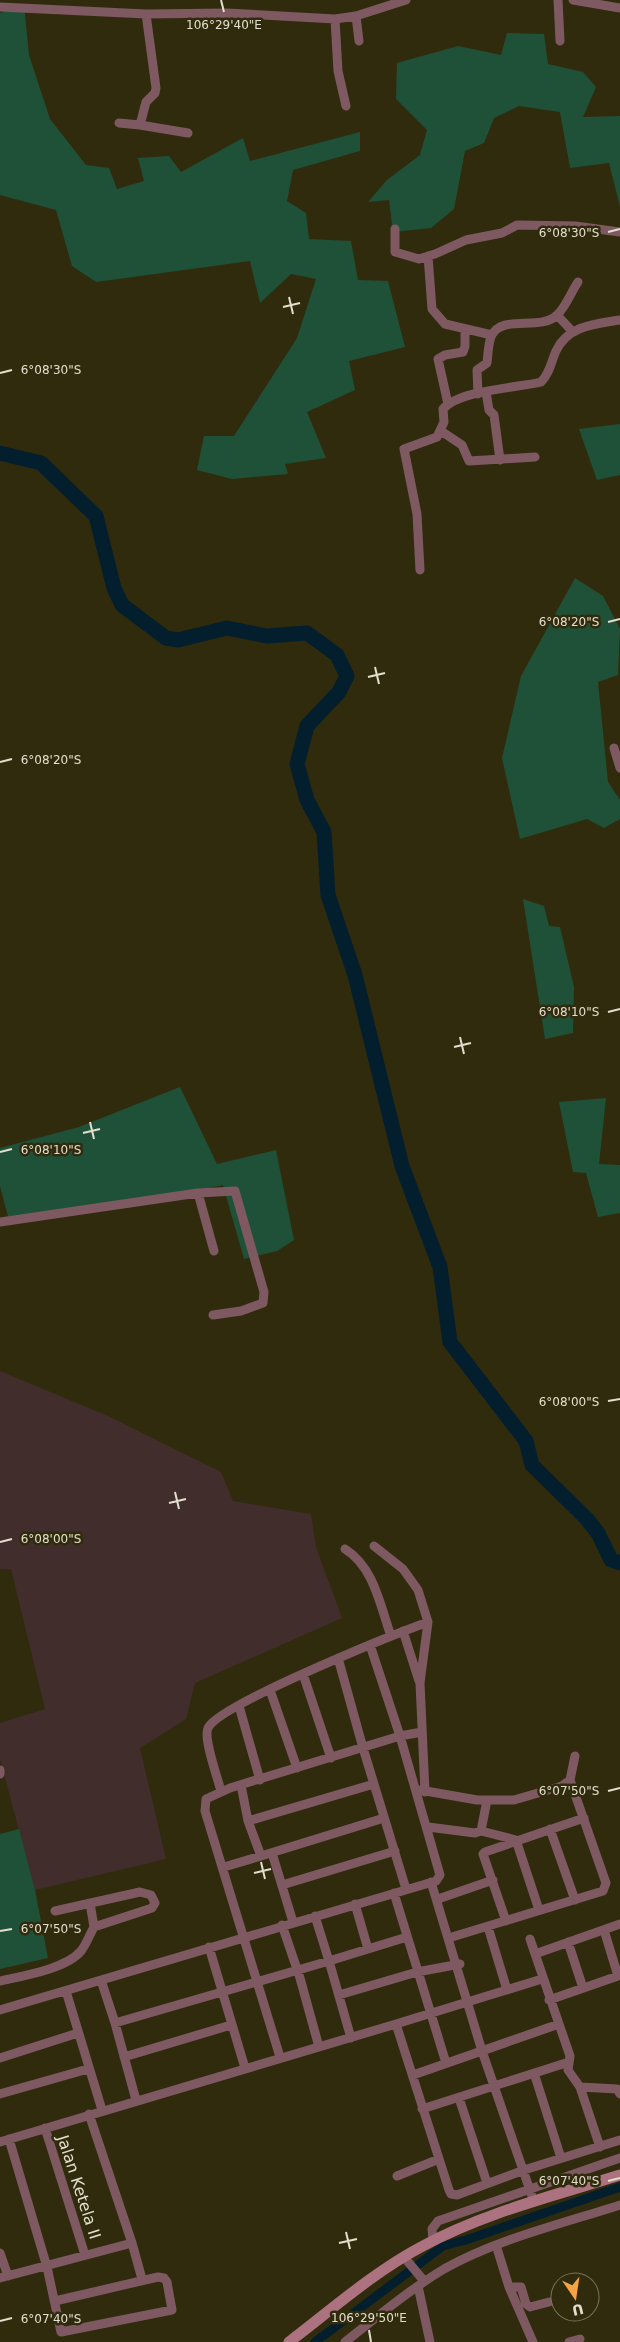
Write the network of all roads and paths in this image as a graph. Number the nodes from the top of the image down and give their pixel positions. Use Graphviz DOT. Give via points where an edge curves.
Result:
graph roads {
  1 [pos="406,0"];
  2 [pos="558,0"];
  3 [pos="573,0"];
  4 [pos="0,7"];
  5 [pos="620,8"];
  6 [pos="146,14"];
  7 [pos="356,16"];
  8 [pos="335,19"];
  9 [pos="359,41"];
  10 [pos="560,41"];
  11 [pos="346,106"];
  12 [pos="119,123"];
  13 [pos="140,125"];
  14 [pos="188,133"];
  15 [pos="395,229"];
  16 [pos="620,232"];
  17 [pos="428,256"];
  18 [pos="578,282"];
  19 [pos="557,315"];
  20 [pos="620,320"];
  21 [pos="465,330"];
  22 [pos="572,332"];
  23 [pos="492,335"];
  24 [pos="482,393"];
  25 [pos="448,404"];
  26 [pos="441,431"];
  27 [pos="534,457"];
  28 [pos="500,460"];
  29 [pos="420,570"];
  30 [pos="614,748"];
  31 [pos="620,768"];
  32 [pos="198,1193"];
  33 [pos="0,1222"];
  34 [pos="214,1251"];
  35 [pos="213,1315"];
  36 [pos="374,1546"];
  37 [pos="345,1548"];
  38 [pos="428,1622"];
  39 [pos="403,1632"];
  40 [pos="390,1636"];
  41 [pos="370,1645"];
  42 [pos="338,1658"];
  43 [pos="303,1674"];
  44 [pos="420,1683"];
  45 [pos="270,1690"];
  46 [pos="239,1706"];
  47 [pos="422,1732"];
  48 [pos="400,1736"];
  49 [pos="363,1748"];
  50 [pos="575,1756"];
  51 [pos="330,1758"];
  52 [pos="297,1768"];
  53 [pos="0,1770"];
  54 [pos="0,1774"];
  55 [pos="260,1780"];
  56 [pos="570,1780"];
  57 [pos="374,1784"];
  58 [pos="241,1785"];
  59 [pos="420,1790"];
  60 [pos="221,1791"];
  61 [pos="487,1800"];
  62 [pos="384,1818"];
  63 [pos="584,1818"];
  64 [pos="248,1822"];
  65 [pos="428,1827"];
  66 [pos="550,1829"];
  67 [pos="481,1831"];
  68 [pos="516,1840"];
  69 [pos="394,1851"];
  70 [pos="272,1853"];
  71 [pos="261,1856"];
  72 [pos="224,1867"];
  73 [pos="493,1880"];
  74 [pos="433,1881"];
  75 [pos="282,1885"];
  76 [pos="406,1889"];
  77 [pos="394,1893"];
  78 [pos="441,1898"];
  79 [pos="575,1900"];
  80 [pos="90,1903"];
  81 [pos="356,1904"];
  82 [pos="55,1910"];
  83 [pos="539,1910"];
  84 [pos="315,1916"];
  85 [pos="506,1921"];
  86 [pos="293,1922"];
  87 [pos="620,1924"];
  88 [pos="282,1926"];
  89 [pos="94,1927"];
  90 [pos="488,1927"];
  91 [pos="604,1930"];
  92 [pos="245,1936"];
  93 [pos="407,1936"];
  94 [pos="452,1937"];
  95 [pos="530,1939"];
  96 [pos="568,1942"];
  97 [pos="209,1947"];
  98 [pos="368,1949"];
  99 [pos="535,1954"];
  100 [pos="329,1961"];
  101 [pos="458,1965"];
  102 [pos="296,1970"];
  103 [pos="418,1972"];
  104 [pos="542,1979"];
  105 [pos="101,1980"];
  106 [pos="0,1981"];
  107 [pos="258,1981"];
  108 [pos="583,1988"];
  109 [pos="507,1990"];
  110 [pos="66,1991"];
  111 [pos="221,1991"];
  112 [pos="339,1995"];
  113 [pos="549,2000"];
  114 [pos="470,2002"];
  115 [pos="0,2010"];
  116 [pos="429,2014"];
  117 [pos="115,2023"];
  118 [pos="396,2024"];
  119 [pos="558,2024"];
  120 [pos="231,2025"];
  121 [pos="78,2033"];
  122 [pos="351,2038"];
  123 [pos="318,2047"];
  124 [pos="484,2050"];
  125 [pos="124,2057"];
  126 [pos="280,2057"];
  127 [pos="0,2058"];
  128 [pos="569,2062"];
  129 [pos="446,2063"];
  130 [pos="244,2068"];
  131 [pos="88,2069"];
  132 [pos="534,2073"];
  133 [pos="413,2075"];
  134 [pos="496,2085"];
  135 [pos="580,2087"];
  136 [pos="0,2094"];
  137 [pos="620,2094"];
  138 [pos="459,2098"];
  139 [pos="136,2100"];
  140 [pos="422,2109"];
  141 [pos="102,2110"];
  142 [pos="89,2114"];
  143 [pos="45,2128"];
  144 [pos="3,2138"];
  145 [pos="620,2140"];
  146 [pos="600,2147"];
  147 [pos="561,2158"];
  148 [pos="620,2158"];
  149 [pos="439,2159"];
  150 [pos="526,2169"];
  151 [pos="620,2175"];
  152 [pos="397,2176"];
  153 [pos="486,2183"];
  154 [pos="532,2188"];
  155 [pos="536,2201"];
  156 [pos="620,2205"];
  157 [pos="468,2217"];
  158 [pos="132,2243"];
  159 [pos="496,2245"];
  160 [pos="0,2253"];
  161 [pos="85,2255"];
  162 [pos="407,2260"];
  163 [pos="47,2267"];
  164 [pos="4,2277"];
  165 [pos="142,2279"];
  166 [pos="421,2281"];
  167 [pos="509,2287"];
  168 [pos="55,2301"];
  169 [pos="549,2302"];
  170 [pos="580,2339"];
  171 [pos="289,2342"];
  172 [pos="345,2342"];
  173 [pos="430,2342"];
  174 [pos="533,2342"];
  175 [pos="569,2342"];
  1 -- 7 [label="street"];
  2 -- 10 [label="street"];
  3 -- 5 [label="street"];
  4 -- 6 [label="street"];
  6 -- 8 [label="street" via="227,13"];
  6 -- 13 [label="street" via="156,88 146,102"];
  7 -- 8 [label="street"];
  7 -- 9 [label="street"];
  8 -- 11 [label="street" via="338,71"];
  12 -- 13 [label="street"];
  13 -- 14 [label="street"];
  15 -- 17 [label="street" via="396,254 419,258"];
  16 -- 17 [label="street" via="575,226 517,225 496,235 466,240"];
  17 -- 21 [label="street" via="432,309 445,324"];
  18 -- 19 [label="street"];
  19 -- 22 [label="street"];
  19 -- 23 [label="street" via="540,323 502,326"];
  20 -- 22 [label="street"];
  21 -- 23 [label="street"];
  21 -- 25 [label="street" via="463,352 438,359"];
  22 -- 24 [label="street" via="557,349 547,377 541,382"];
  23 -- 24 [label="street" via="487,363 477,370"];
  24 -- 25 [label="street"];
  24 -- 28 [label="street" via="494,415"];
  25 -- 26 [label="street" via="443,409 445,418"];
  26 -- 28 [label="street" via="462,445 469,461"];
  26 -- 29 [label="street" via="433,440 404,449 418,514"];
  27 -- 28 [label="street"];
  30 -- 31 [label="street"];
  32 -- 33 [label="street"];
  32 -- 34 [label="street"];
  32 -- 35 [label="street" via="236,1191 264,1292 263,1303 256,1307"];
  36 -- 38 [label="street" via="403,1569 418,1590"];
  37 -- 40 [label="street" via="366,1567"];
  38 -- 39 [label="street"];
  38 -- 44 [label="street"];
  39 -- 40 [label="street"];
  39 -- 44 [label="street"];
  40 -- 41 [label="street"];
  41 -- 42 [label="street"];
  41 -- 48 [label="street"];
  42 -- 43 [label="street"];
  42 -- 49 [label="street"];
  43 -- 45 [label="street"];
  43 -- 51 [label="street"];
  44 -- 47 [label="street"];
  45 -- 46 [label="street"];
  45 -- 52 [label="street"];
  46 -- 55 [label="street"];
  46 -- 60 [label="street" via="211,1723 207,1730"];
  47 -- 48 [label="street"];
  47 -- 59 [label="street"];
  48 -- 49 [label="street"];
  48 -- 59 [label="street"];
  49 -- 51 [label="street"];
  49 -- 57 [label="street"];
  50 -- 56 [label="street"];
  51 -- 52 [label="street"];
  52 -- 55 [label="street"];
  53 -- 54 [label="street"];
  55 -- 58 [label="street"];
  56 -- 61 [label="street" via="550,1791 514,1800"];
  56 -- 63 [label="street"];
  57 -- 62 [label="street"];
  57 -- 64 [label="street"];
  58 -- 60 [label="street"];
  58 -- 64 [label="street"];
  59 -- 61 [label="street"];
  59 -- 65 [label="street"];
  60 -- 72 [label="street" via="206,1798 205,1811"];
  61 -- 67 [label="street"];
  62 -- 69 [label="street"];
  62 -- 70 [label="street"];
  63 -- 66 [label="street"];
  63 -- 79 [label="street" via="606,1888"];
  64 -- 71 [label="street"];
  65 -- 67 [label="street"];
  65 -- 74 [label="street" via="440,1875"];
  66 -- 68 [label="street"];
  66 -- 79 [label="street"];
  67 -- 68 [label="street"];
  68 -- 73 [label="street" via="484,1852"];
  68 -- 83 [label="street"];
  69 -- 75 [label="street"];
  69 -- 76 [label="street"];
  70 -- 71 [label="street"];
  70 -- 75 [label="street"];
  71 -- 72 [label="street"];
  72 -- 92 [label="street"];
  73 -- 78 [label="street"];
  73 -- 85 [label="street"];
  74 -- 76 [label="street"];
  74 -- 78 [label="street"];
  74 -- 101 [label="street"];
  75 -- 86 [label="street"];
  76 -- 77 [label="street"];
  77 -- 81 [label="street"];
  77 -- 93 [label="street"];
  78 -- 94 [label="street"];
  79 -- 83 [label="street"];
  80 -- 82 [label="street"];
  80 -- 89 [label="street"];
  80 -- 89 [label="street" via="140,1892 151,1895 155,1903 152,1908"];
  81 -- 84 [label="street"];
  81 -- 98 [label="street"];
  83 -- 85 [label="street"];
  84 -- 86 [label="street"];
  84 -- 100 [label="street"];
  85 -- 90 [label="street"];
  86 -- 88 [label="street"];
  87 -- 91 [label="street"];
  88 -- 92 [label="street"];
  88 -- 102 [label="street"];
  89 -- 106 [label="street" via="82,1951 73,1958"];
  90 -- 94 [label="street"];
  90 -- 109 [label="street"];
  91 -- 96 [label="street"];
  91 -- 108 [label="street" via="618,1976"];
  92 -- 97 [label="street"];
  92 -- 107 [label="street"];
  93 -- 98 [label="street"];
  93 -- 103 [label="street"];
  94 -- 101 [label="street"];
  95 -- 99 [label="street"];
  96 -- 99 [label="street"];
  96 -- 108 [label="street"];
  97 -- 105 [label="street"];
  97 -- 111 [label="street"];
  98 -- 100 [label="street"];
  99 -- 104 [label="street"];
  100 -- 102 [label="street"];
  100 -- 112 [label="street"];
  101 -- 103 [label="street"];
  101 -- 114 [label="street"];
  102 -- 107 [label="street"];
  102 -- 123 [label="street"];
  103 -- 112 [label="street"];
  103 -- 116 [label="street"];
  104 -- 109 [label="street"];
  104 -- 113 [label="street"];
  105 -- 110 [label="street"];
  105 -- 117 [label="street"];
  107 -- 111 [label="street"];
  107 -- 126 [label="street"];
  108 -- 113 [label="street"];
  109 -- 114 [label="street"];
  110 -- 115 [label="street"];
  110 -- 121 [label="street"];
  111 -- 117 [label="street"];
  111 -- 120 [label="street"];
  112 -- 122 [label="street"];
  113 -- 119 [label="street"];
  114 -- 116 [label="street"];
  114 -- 124 [label="street"];
  116 -- 118 [label="street"];
  116 -- 129 [label="street"];
  117 -- 125 [label="street"];
  118 -- 122 [label="street"];
  118 -- 133 [label="street"];
  119 -- 124 [label="street"];
  119 -- 128 [label="street" via="570,2056"];
  120 -- 125 [label="street"];
  120 -- 130 [label="street"];
  121 -- 127 [label="street"];
  121 -- 131 [label="street"];
  122 -- 123 [label="street"];
  123 -- 126 [label="street"];
  124 -- 129 [label="street"];
  124 -- 134 [label="street"];
  125 -- 139 [label="street"];
  126 -- 130 [label="street"];
  128 -- 132 [label="street"];
  128 -- 135 [label="street" via="568,2070"];
  129 -- 133 [label="street"];
  130 -- 139 [label="street"];
  131 -- 136 [label="street"];
  131 -- 141 [label="street"];
  132 -- 134 [label="street"];
  132 -- 147 [label="street"];
  133 -- 140 [label="street"];
  134 -- 138 [label="street"];
  134 -- 150 [label="street"];
  135 -- 137 [label="street" via="617,2089"];
  135 -- 146 [label="street"];
  138 -- 140 [label="street"];
  138 -- 153 [label="street"];
  139 -- 141 [label="street"];
  140 -- 149 [label="street"];
  141 -- 142 [label="street"];
  142 -- 143 [label="street"];
  142 -- 158 [label="street"];
  143 -- 144 [label="street"];
  143 -- 161 [label="street, Jalan Ketela II"];
  144 -- 163 [label="street"];
  145 -- 146 [label="street"];
  146 -- 147 [label="street"];
  147 -- 150 [label="street"];
  148 -- 154 [label="street"];
  149 -- 152 [label="street"];
  149 -- 153 [label="street" via="451,2194 457,2195"];
  150 -- 153 [label="street"];
  150 -- 154 [label="street"];
  151 -- 155 [label="street"];
  154 -- 155 [label="street"];
  154 -- 157 [label="street"];
  155 -- 157 [label="street"];
  156 -- 159 [label="street"];
  157 -- 162 [label="street"];
  158 -- 161 [label="street"];
  158 -- 165 [label="street"];
  159 -- 166 [label="street"];
  159 -- 167 [label="street"];
  160 -- 164 [label="street"];
  161 -- 163 [label="street"];
  162 -- 166 [label="street"];
  162 -- 171 [label="street"];
  163 -- 164 [label="street"];
  163 -- 168 [label="street"];
  165 -- 168 [label="street"];
  165 -- 168 [label="street" via="164,2278 172,2310 64,2333 60,2330"];
  166 -- 172 [label="street"];
  166 -- 173 [label="street"];
  167 -- 169 [label="street" via="521,2287 528,2306"];
  167 -- 174 [label="street"];
  170 -- 175 [label="street"];
}
